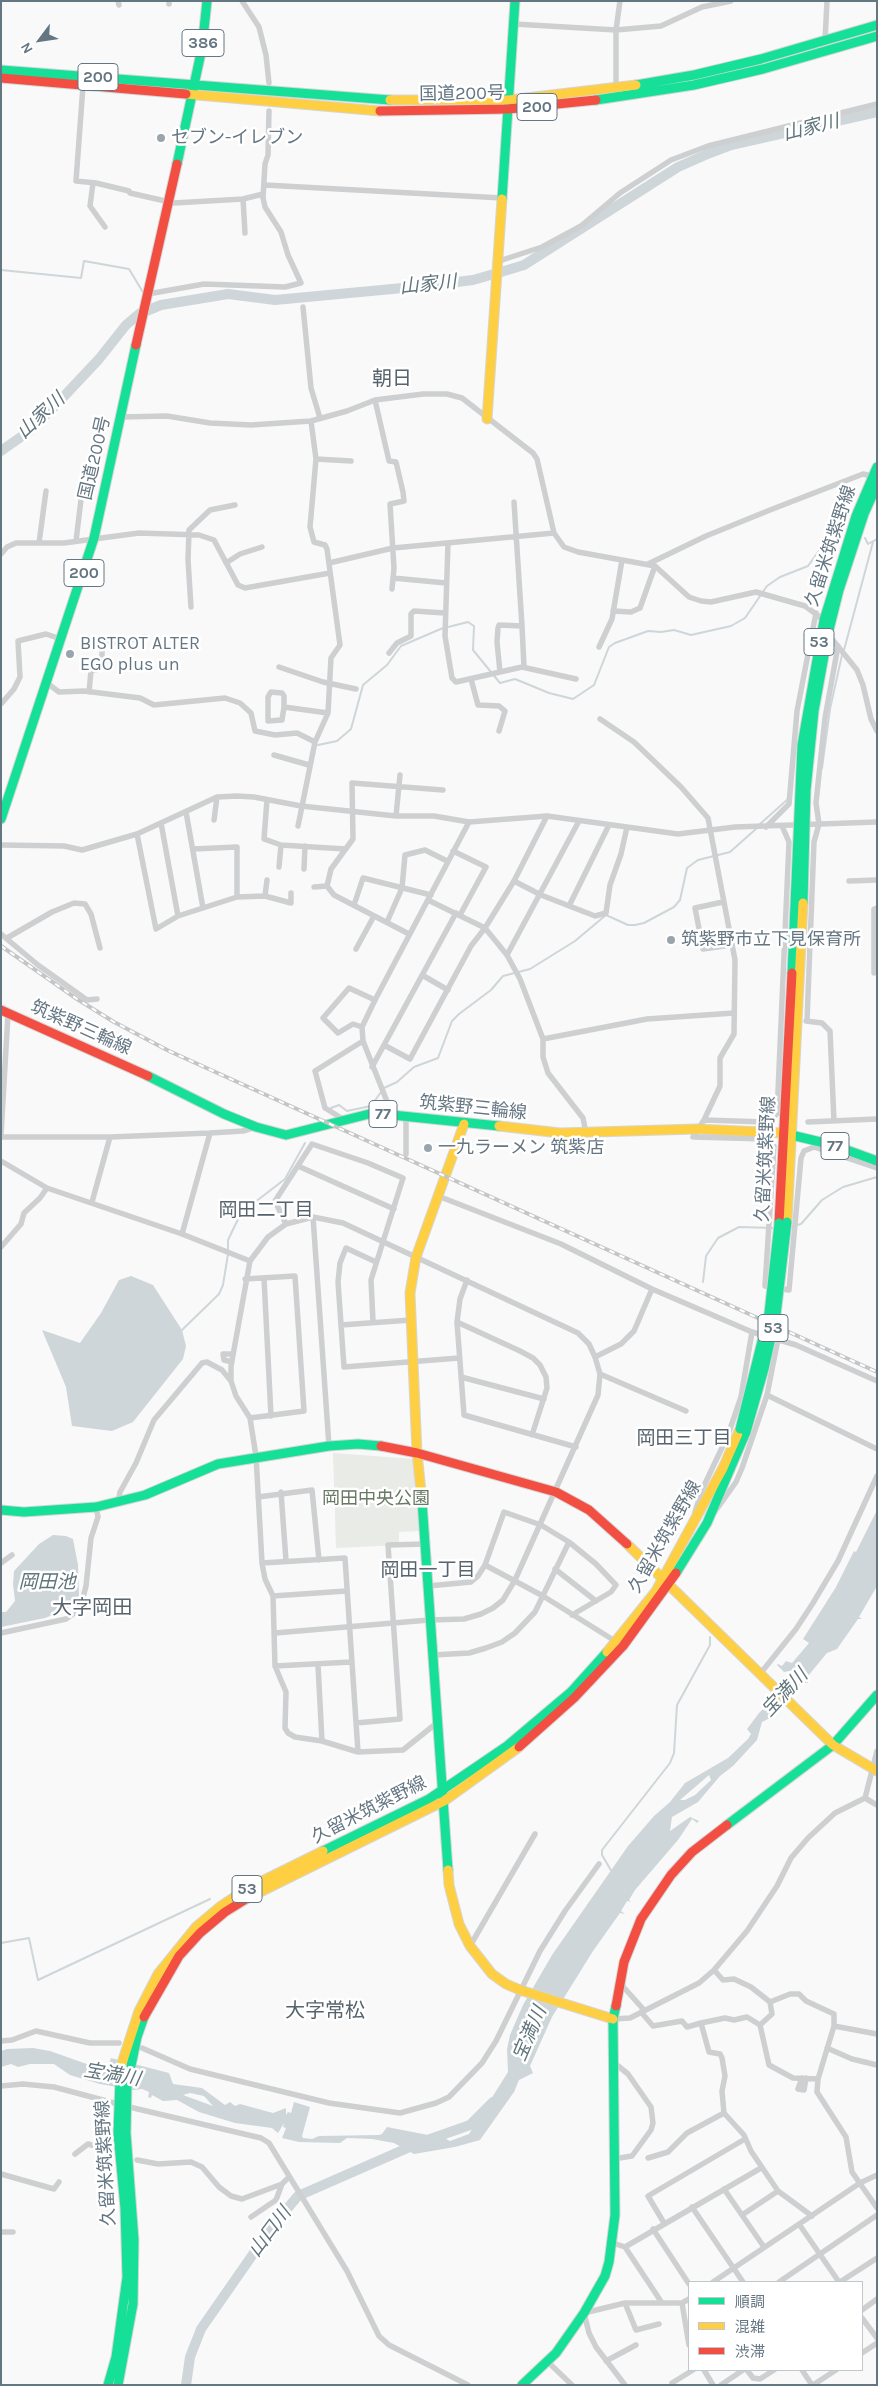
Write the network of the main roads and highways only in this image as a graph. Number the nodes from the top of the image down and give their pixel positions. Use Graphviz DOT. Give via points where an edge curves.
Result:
graph roads {
  1 [pos="208,1"];
  2 [pos="515,1"];
  3 [pos="877,25"];
  4 [pos="877,36"];
  5 [pos="1,70"];
  6 [pos="1,78"];
  7 [pos="194,84"];
  8 [pos="191,95"];
  9 [pos="508,100"];
  10 [pos="508,110"];
  11 [pos="487,419"];
  12 [pos="877,467"];
  13 [pos="877,485"];
  14 [pos="1,819"];
  15 [pos="803,826"];
  16 [pos="5,1012"];
  17 [pos="464,1124"];
  18 [pos="788,1134"];
  19 [pos="877,1160"];
  20 [pos="743,1430"];
  21 [pos="417,1453"];
  22 [pos="1,1510"];
  23 [pos="666,1582"];
  24 [pos="877,1695"];
  25 [pos="833,1745"];
  26 [pos="874,1769"];
  27 [pos="443,1790"];
  28 [pos="444,1801"];
  29 [pos="613,2018"];
  30 [pos="126,2064"];
  31 [pos="122,2102"];
  32 [pos="108,2385"];
  33 [pos="118,2385"];
  34 [pos="522,2385"];
  1 -- 7 [label="main road, 386"];
  2 -- 9 [label="main road"];
  3 -- 9 [label="main road, 国道200号 / 200" via="694,75"];
  4 -- 10 [label="main road, 国道200号 / 200" via="694,85 617,98"];
  5 -- 7 [label="main road, 国道200号 / 200"];
  6 -- 8 [label="main road, 200"];
  7 -- 8 [label="main road, 国道200号 / 200"];
  7 -- 9 [label="main road, 国道200号 / 200" via="372,100"];
  8 -- 10 [label="main road, 国道200号 / 200" via="372,111"];
  8 -- 14 [label="main road, 国道200号 / 200" via="94,538"];
  9 -- 10 [label="main road"];
  10 -- 11 [label="main road"];
  12 -- 15 [label="main road, 久留米筑紫野線 / 53" via="853,524 824,620 802,745"];
  13 -- 15 [label="main road, 久留米筑紫野線 / 53" via="849,558 828,634 814,711"];
  15 -- 18 [label="main road, 久留米筑紫野線 / 53" via="799,1021"];
  16 -- 17 [label="main road, 筑紫野三輪線 / 77" via="256,1127 286,1134 373,1113"];
  17 -- 18 [label="main road, 筑紫野三輪線 / 77" via="560,1133 697,1129"];
  17 -- 21 [label="main road" via="416,1258 410,1293"];
  18 -- 19 [label="main road, 筑紫野三輪線 / 77"];
  18 -- 20 [label="main road, 久留米筑紫野線 / 53, bridge" via="783,1223 769,1313"];
  20 -- 23 [label="main road, 久留米筑紫野線 / 53"];
  20 -- 23 [label="main road, 久留米筑紫野線 / 53" via="707,1523"];
  21 -- 22 [label="main road" via="378,1445 328,1446 218,1464 118,1503 24,1512"];
  21 -- 23 [label="main road" via="556,1492 589,1510"];
  21 -- 27 [label="main road"];
  23 -- 25 [label="main road"];
  23 -- 27 [label="main road, 久留米筑紫野線 / 53" via="571,1692 539,1720"];
  23 -- 28 [label="main road, 久留米筑紫野線 / 53" via="623,1646 574,1698 513,1753"];
  24 -- 25 [label="main road"];
  25 -- 26 [label="main road"];
  25 -- 29 [label="main road" via="699,1846 676,1868 641,1919 628,1948"];
  27 -- 28 [label="main road"];
  27 -- 30 [label="main road, 久留米筑紫野線 / 53" via="332,1849 248,1888 196,1927 154,1981 139,2011"];
  28 -- 29 [label="main road" via="449,1885 459,1924 470,1946 492,1974 506,1984"];
  28 -- 30 [label="main road, 久留米筑紫野線 / 53" via="225,1912 200,1933 164,1978"];
  29 -- 34 [label="main road" via="613,2243 605,2276 584,2313 548,2362"];
  30 -- 31 [label="main road, 久留米筑紫野線 / 53"];
  31 -- 32 [label="main road, 久留米筑紫野線 / 53" via="127,2278 116,2357"];
  31 -- 33 [label="main road, 久留米筑紫野線 / 53" via="134,2240 133,2304"];
}
